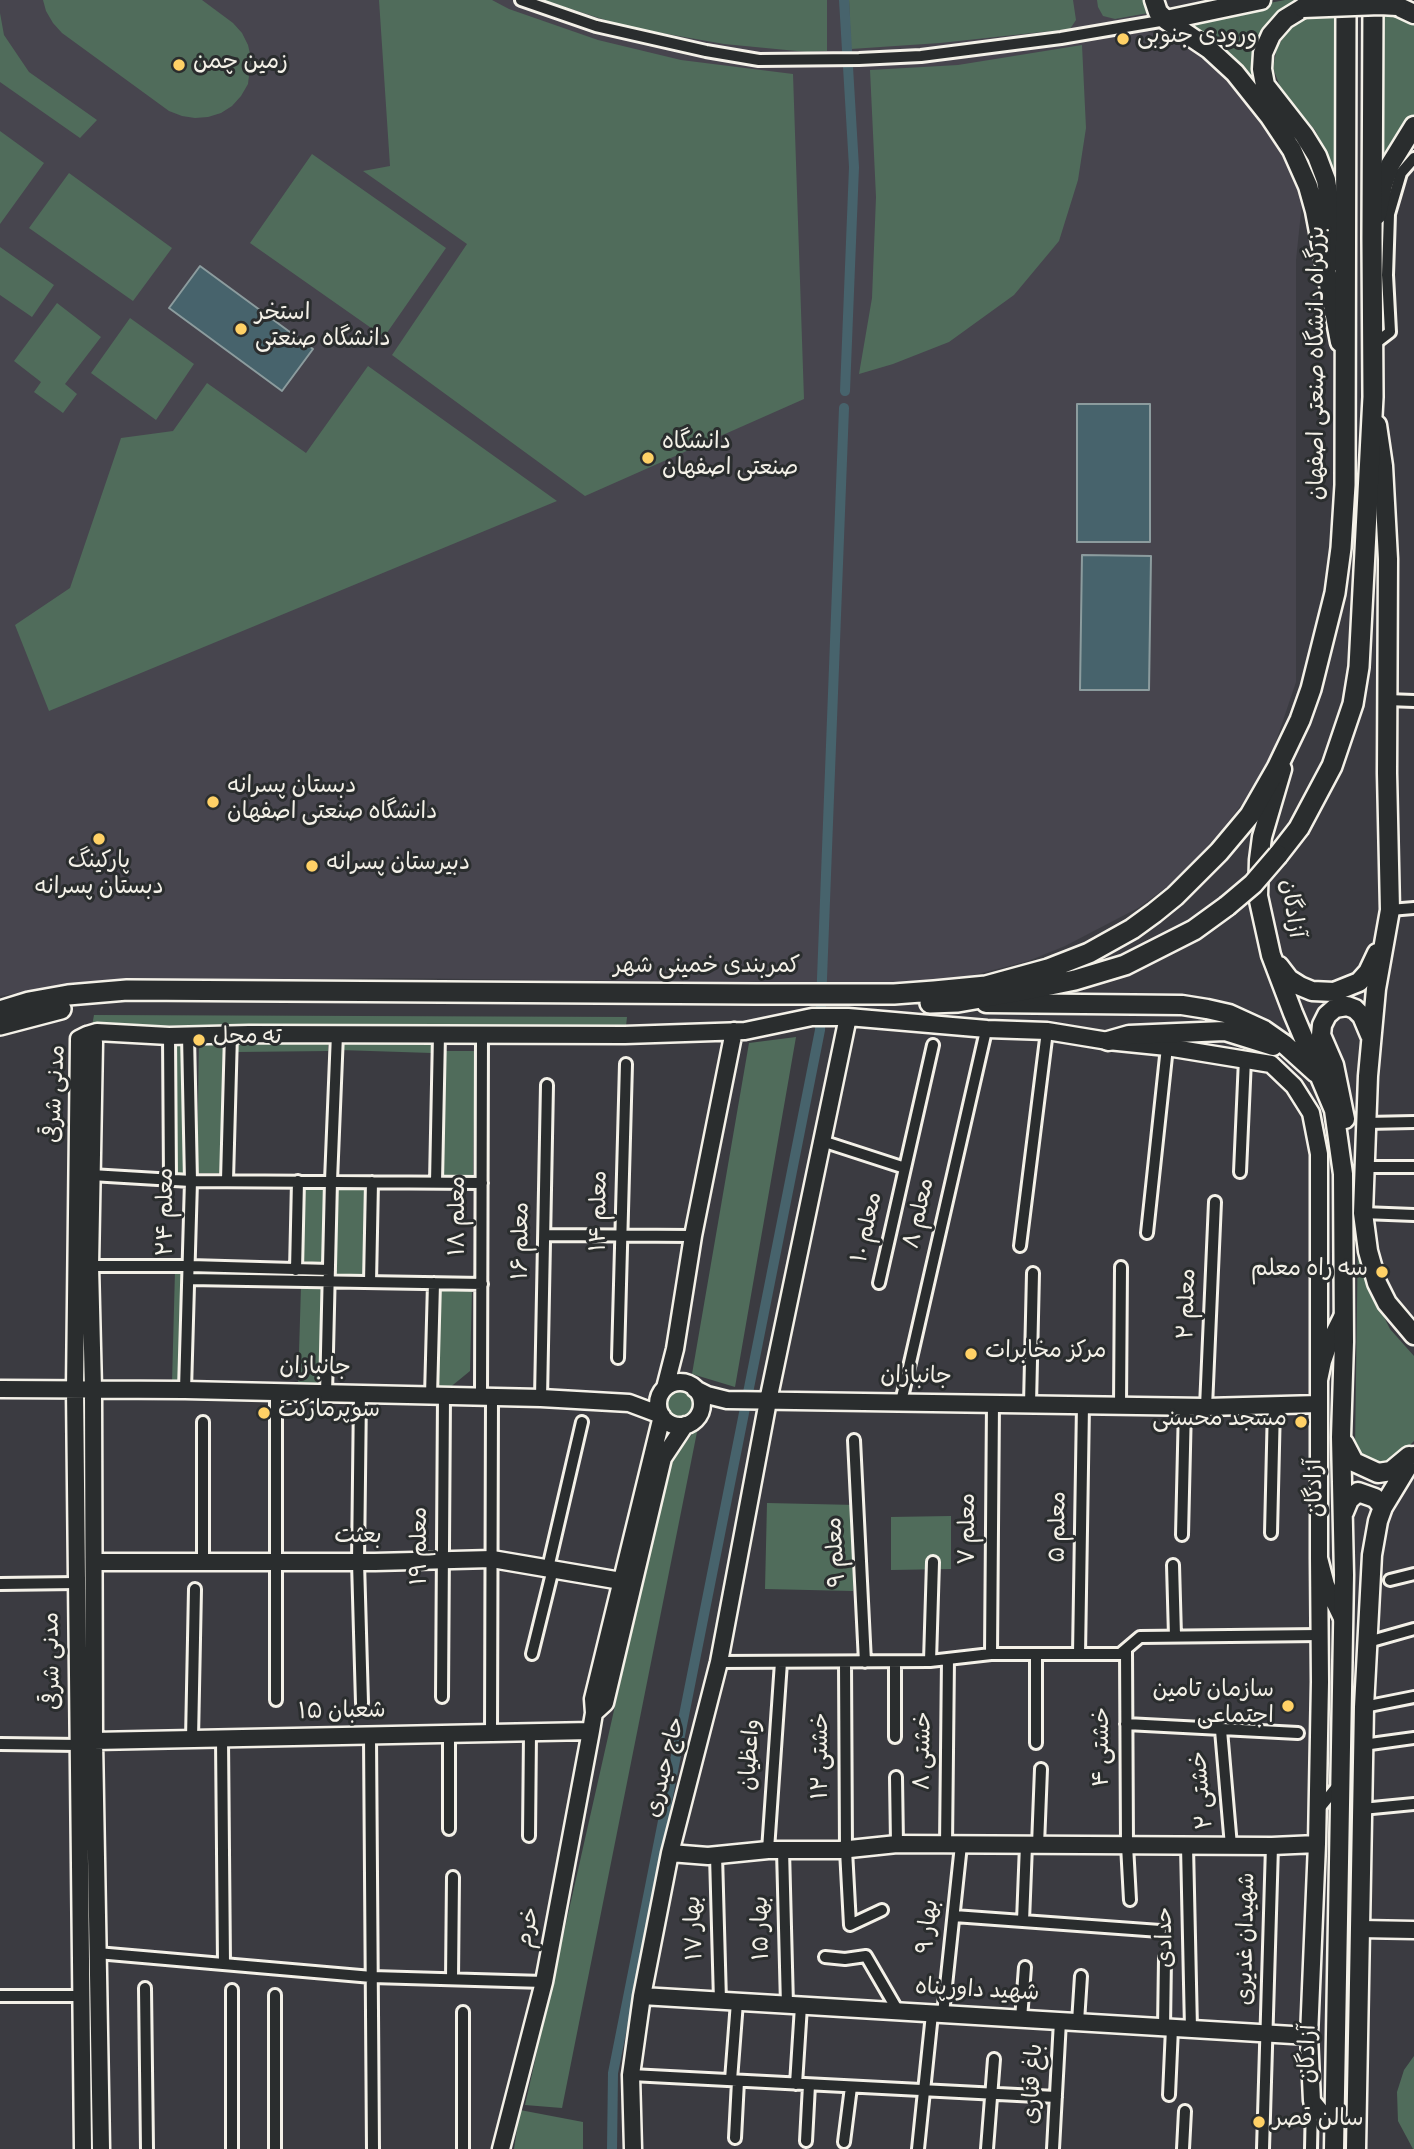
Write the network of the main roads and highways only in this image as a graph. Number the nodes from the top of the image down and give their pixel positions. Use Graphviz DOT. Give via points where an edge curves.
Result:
graph roads {
  1 [pos="1154,0"];
  2 [pos="1261,0"];
  3 [pos="1346,0"];
  4 [pos="1373,0"];
  5 [pos="1414,14"];
  6 [pos="1166,20"];
  7 [pos="1414,126"];
  8 [pos="1371,239"];
  9 [pos="1345,294"];
  10 [pos="1346,372"];
  11 [pos="1373,397"];
  12 [pos="1300,720"];
  13 [pos="1385,936"];
  14 [pos="1271,955"];
  15 [pos="756,999"];
  16 [pos="958,1002"];
  17 [pos="840,1008"];
  18 [pos="0,1011"];
  19 [pos="0,1025"];
  20 [pos="1371,1039"];
  21 [pos="1108,1041"];
  22 [pos="1304,1062"];
  23 [pos="1322,1078"];
  24 [pos="1343,1174"];
  25 [pos="1414,1335"];
  26 [pos="1341,1437"];
  27 [pos="1414,1454"];
  28 [pos="1383,1507"];
  29 [pos="1344,1512"];
  30 [pos="1342,1660"];
  31 [pos="1364,1712"];
  32 [pos="1334,2149"];
  33 [pos="1356,2149"];
  1 -- 6 [label="main road"];
  2 -- 6 [label="main road"];
  3 -- 9 [label="highway, بزرگراه دانشگاه صنعتی اصفهان"];
  4 -- 8 [label="highway"];
  5 -- 9 [label="main road, bridge" via="1380,5 1303,8 1284,19 1262,53 1265,85 1304,135 1326,180"];
  6 -- 10 [label="main road" via="1209,48 1235,73 1292,150 1315,211"];
  7 -- 8 [label="main road" via="1390,165"];
  8 -- 11 [label="highway"];
  9 -- 10 [label="highway, بزرگراه دانشگاه صنعتی اصفهان"];
  10 -- 12 [label="highway, بزرگراه دانشگاه صنعتی اصفهان" via="1340,559 1320,658"];
  11 -- 13 [label="main road" via="1383,466 1388,559 1390,910"];
  11 -- 16 [label="highway, کمربندی خمینی شهر, bridge" via="1359,667 1353,704 1332,766 1299,828 1252,884 1194,930 1125,965 1075,980"];
  12 -- 14 [label="main road, آزادگان" via="1269,810 1258,860 1258,896"];
  12 -- 17 [label="highway, کمربندی خمینی شهر" via="1250,815 1198,875 1132,929 1048,970 986,986 894,994"];
  13 -- 14 [label="main road" via="1359,982 1334,992 1300,986"];
  13 -- 20 [label="main road"];
  14 -- 23 [label="main road, آزادگان"];
  15 -- 17 [label="highway, کمربندی خمینی شهر"];
  15 -- 18 [label="highway, کمربندی خمینی شهر" via="127,990 68,995"];
  15 -- 19 [label="highway, کمربندی خمینی شهر" via="125,1003 73,1007"];
  16 -- 17 [label="highway, کمربندی خمینی شهر"];
  16 -- 22 [label="main road" via="1207,1009 1264,1030"];
  20 -- 24 [label="main road" via="1362,1016 1347,1006 1335,1008 1322,1025 1321,1035 1345,1111"];
  20 -- 25 [label="main road" via="1363,1213 1368,1251 1387,1303"];
  21 -- 22 [label="main road" via="1129,1035 1225,1031 1259,1040"];
  22 -- 23 [label="main road"];
  23 -- 24 [label="main road, آزادگان" via="1334,1110"];
  24 -- 26 [label="main road, آزادگان"];
  26 -- 27 [label="main road" via="1354,1462 1378,1473 1391,1471"];
  26 -- 29 [label="main road, آزادگان"];
  27 -- 28 [label="main road, آزادگان"];
  28 -- 29 [label="main road" via="1375,1498 1357,1492"];
  28 -- 31 [label="main road, آزادگان" via="1372,1555"];
  29 -- 30 [label="main road, آزادگان"];
  30 -- 31 [label="main road" via="1349,1730 1358,1732"];
  30 -- 32 [label="main road, آزادگان"];
  31 -- 33 [label="main road, آزادگان"];
}
